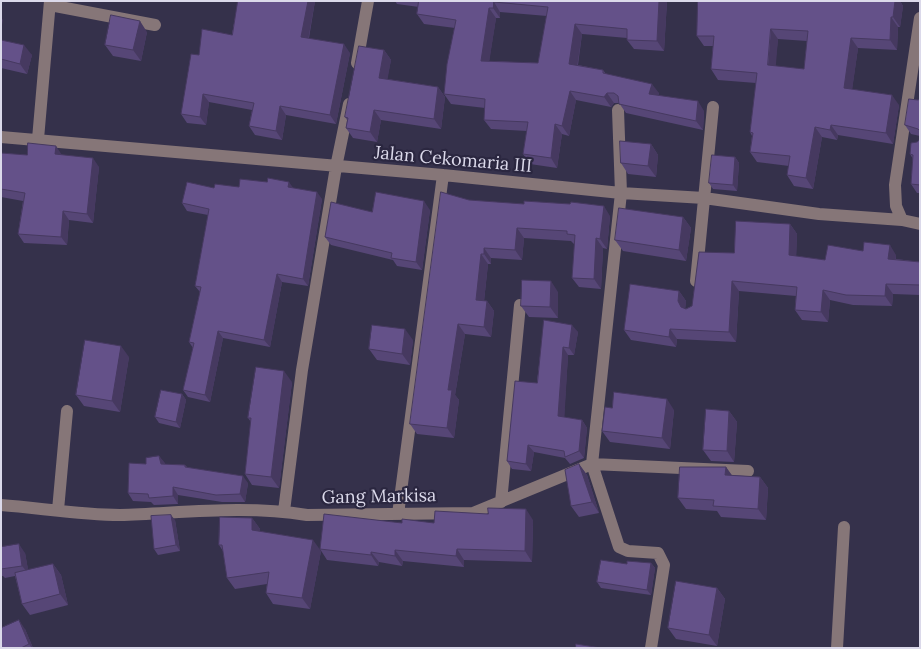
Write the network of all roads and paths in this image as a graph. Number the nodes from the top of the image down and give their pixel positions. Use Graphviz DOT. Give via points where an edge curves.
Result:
graph roads {
  1 [pos="368,1"];
  2 [pos="50,3"];
  3 [pos="920,18"];
  4 [pos="155,25"];
  5 [pos="356,72"];
  6 [pos="352,90"];
  7 [pos="713,107"];
  8 [pos="618,110"];
  9 [pos="1,137"];
  10 [pos="38,139"];
  11 [pos="336,167"];
  12 [pos="443,175"];
  13 [pos="621,193"];
  14 [pos="704,198"];
  15 [pos="902,220"];
  16 [pos="920,224"];
  17 [pos="695,292"];
  18 [pos="520,305"];
  19 [pos="67,411"];
  20 [pos="592,464"];
  21 [pos="748,471"];
  22 [pos="500,502"];
  23 [pos="1,505"];
  24 [pos="58,510"];
  25 [pos="284,511"];
  26 [pos="398,514"];
  27 [pos="844,527"];
  28 [pos="651,648"];
  29 [pos="837,648"];
  1 -- 5 [label="street"];
  2 -- 4 [label="street"];
  2 -- 10 [label="street"];
  3 -- 15 [label="street" via="906,142 895,185 896,206"];
  6 -- 11 [label="street"];
  7 -- 14 [label="street"];
  8 -- 13 [label="street"];
  9 -- 10 [label="street, Jalan Cekomaria III"];
  10 -- 11 [label="street, Jalan Cekomaria III"];
  11 -- 12 [label="street, Jalan Cekomaria III"];
  11 -- 25 [label="street" via="302,370"];
  12 -- 13 [label="street, Jalan Cekomaria III"];
  12 -- 26 [label="street"];
  13 -- 14 [label="street, Jalan Cekomaria III"];
  13 -- 20 [label="street"];
  14 -- 15 [label="street, Jalan Cekomaria III" via="819,214"];
  14 -- 17 [label="street"];
  15 -- 16 [label="street, Jalan Cekomaria III"];
  18 -- 22 [label="street"];
  19 -- 24 [label="street"];
  20 -- 21 [label="street, Gang Markisa"];
  20 -- 22 [label="street, Gang Markisa"];
  20 -- 28 [label="street" via="619,547 628,551 658,553 662,558 664,565"];
  22 -- 26 [label="street, Gang Markisa" via="473,513"];
  23 -- 24 [label="street, Gang Markisa"];
  24 -- 25 [label="street, Gang Markisa" via="119,515 216,510"];
  25 -- 26 [label="street, Gang Markisa" via="307,515"];
  27 -- 29 [label="street"];
}
